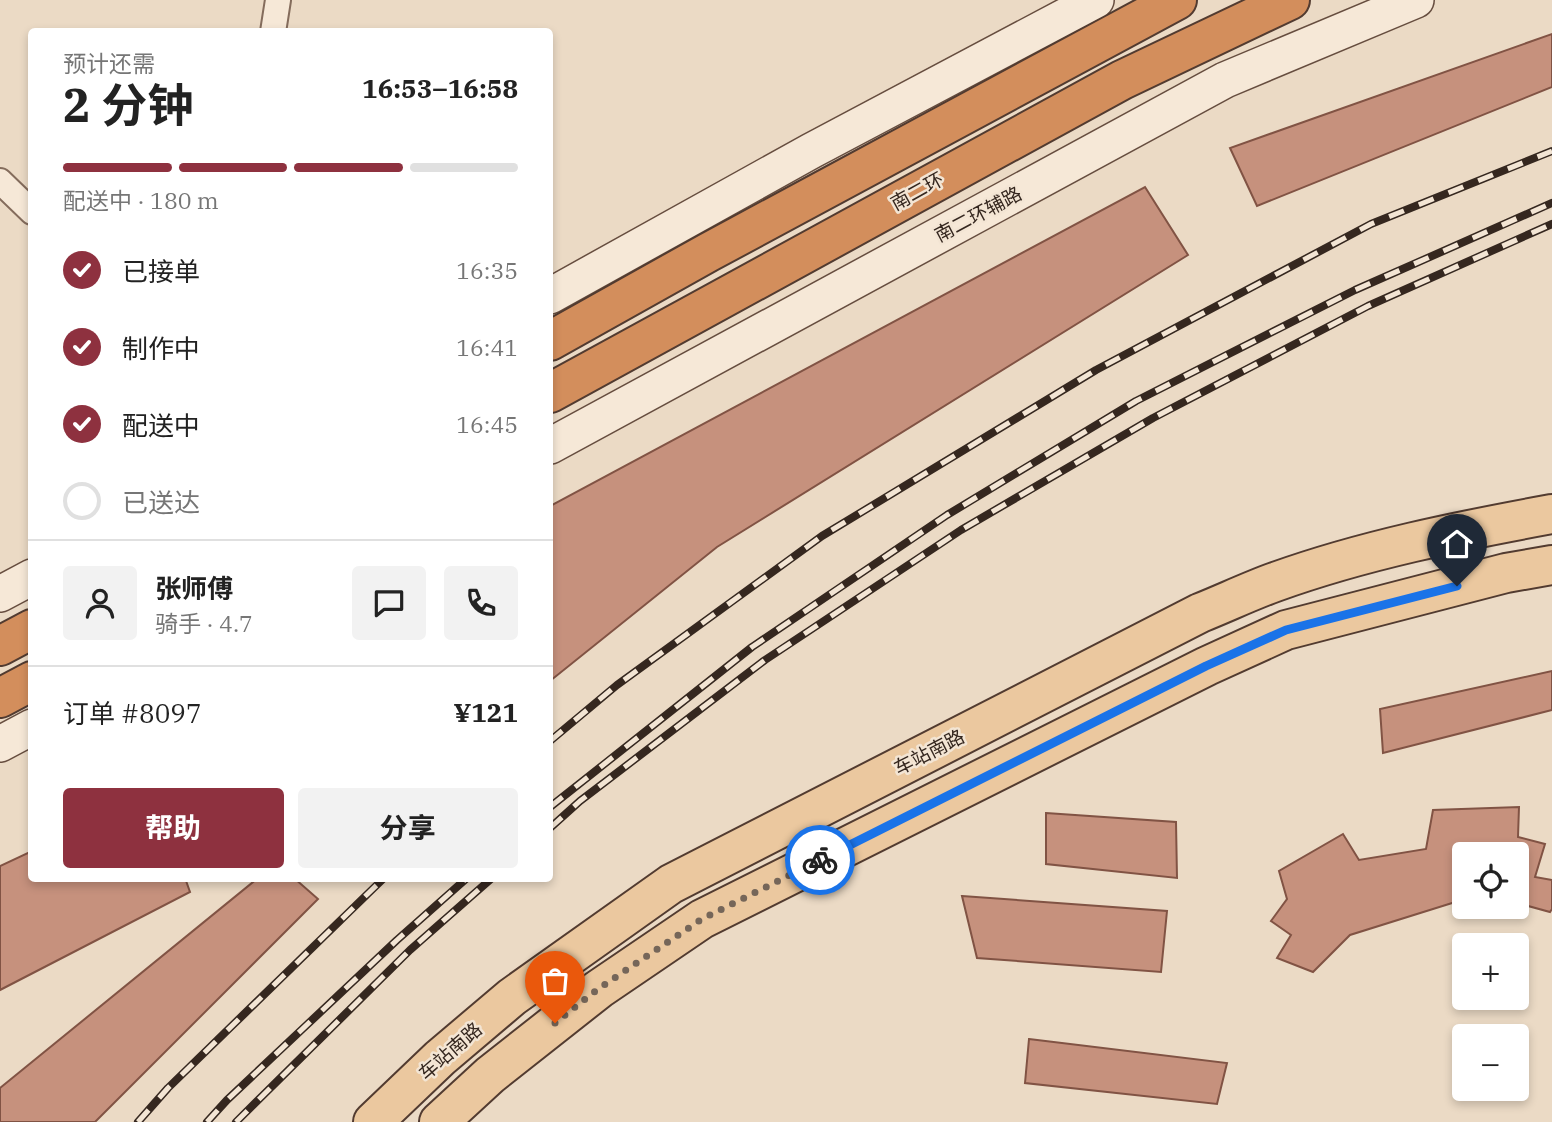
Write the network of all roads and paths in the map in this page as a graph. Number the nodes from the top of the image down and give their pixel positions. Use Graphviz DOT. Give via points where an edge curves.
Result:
graph roads {
  1 [pos="278,0"];
  2 [pos="1096,0"];
  3 [pos="1177,0"];
  4 [pos="1290,0"];
  5 [pos="1416,0"];
  6 [pos="274,28"];
  7 [pos="0,181"];
  8 [pos="28,208"];
  9 [pos="553,294"];
  10 [pos="553,339"];
  11 [pos="553,391"];
  12 [pos="553,444"];
  13 [pos="1552,514"];
  14 [pos="1552,565"];
  15 [pos="28,579"];
  16 [pos="0,594"];
  17 [pos="28,631"];
  18 [pos="0,646"];
  19 [pos="28,683"];
  20 [pos="0,698"];
  21 [pos="28,729"];
  22 [pos="0,744"];
  23 [pos="373,1122"];
  24 [pos="439,1122"];
  1 -- 6 [label="street"];
  2 -- 9 [label="main road"];
  3 -- 10 [label="highway"];
  4 -- 11 [label="highway, 南二环" via="1110,86"];
  5 -- 12 [label="main road, 南二环辅路" via="1225,80"];
  7 -- 8 [label="street"];
  13 -- 23 [label="main road, 车站南路" via="1354,558 1275,582 1200,613 671,884 512,997"];
  14 -- 24 [label="main road" via="1286,630 1206,666 702,919 598,989 490,1074"];
  15 -- 16 [label="main road"];
  17 -- 18 [label="highway"];
  19 -- 20 [label="highway"];
  21 -- 22 [label="main road"];
}
